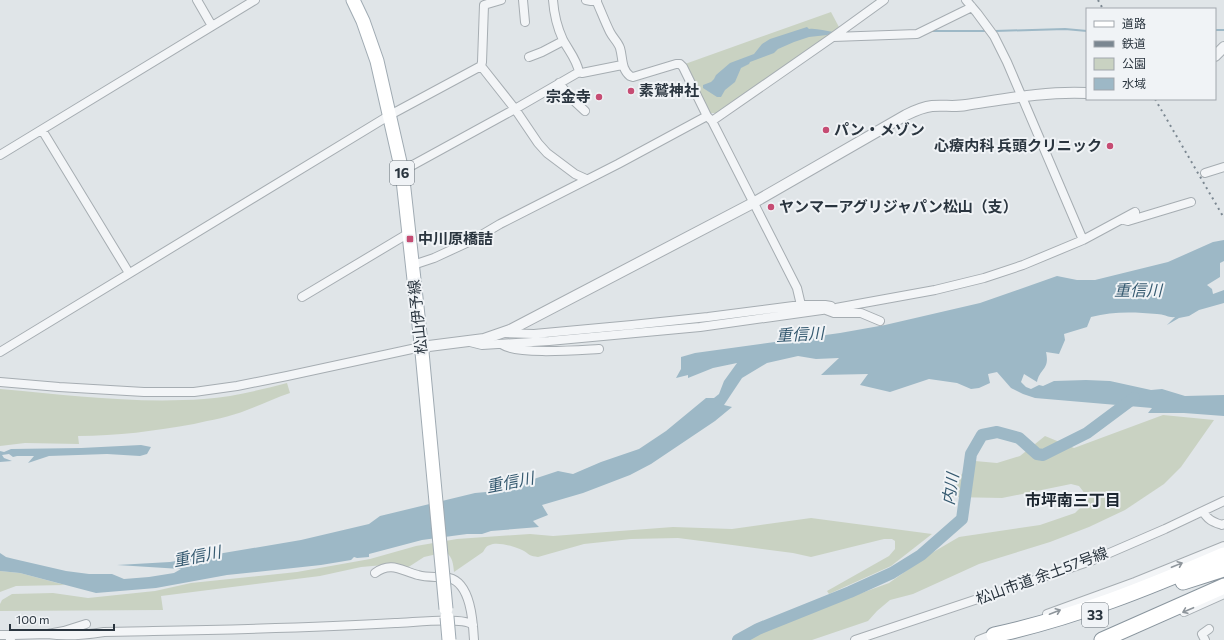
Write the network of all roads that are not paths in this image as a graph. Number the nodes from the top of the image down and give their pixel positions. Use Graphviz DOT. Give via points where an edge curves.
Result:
graph roads {
  1 [pos="197,0"];
  2 [pos="255,0"];
  3 [pos="353,0"];
  4 [pos="501,0"];
  5 [pos="522,0"];
  6 [pos="553,0"];
  7 [pos="586,0"];
  8 [pos="597,0"];
  9 [pos="884,0"];
  10 [pos="966,0"];
  11 [pos="972,7"];
  12 [pos="525,22"];
  13 [pos="212,26"];
  14 [pos="833,37"];
  15 [pos="564,41"];
  16 [pos="1224,47"];
  17 [pos="1216,55"];
  18 [pos="529,57"];
  19 [pos="622,65"];
  20 [pos="481,66"];
  21 [pos="579,72"];
  22 [pos="559,83"];
  23 [pos="1086,93"];
  24 [pos="1021,96"];
  25 [pos="515,109"];
  26 [pos="585,111"];
  27 [pos="390,115"];
  28 [pos="710,118"];
  29 [pos="42,130"];
  30 [pos="0,155"];
  31 [pos="1224,167"];
  32 [pos="402,171"];
  33 [pos="1205,173"];
  34 [pos="586,179"];
  35 [pos="1191,202"];
  36 [pos="753,203"];
  37 [pos="1135,212"];
  38 [pos="1122,219"];
  39 [pos="409,232"];
  40 [pos="1083,240"];
  41 [pos="413,265"];
  42 [pos="129,273"];
  43 [pos="302,297"];
  44 [pos="801,305"];
  45 [pos="836,308"];
  46 [pos="824,310"];
  47 [pos="880,322"];
  48 [pos="502,333"];
  49 [pos="467,341"];
  50 [pos="501,344"];
  51 [pos="421,349"];
  52 [pos="599,349"];
  53 [pos="0,352"];
  54 [pos="0,382"];
  55 [pos="1224,501"];
  56 [pos="1203,511"];
  57 [pos="1224,524"];
  58 [pos="1224,546"];
  59 [pos="1224,555"];
  60 [pos="1224,562"];
  61 [pos="1224,569"];
  62 [pos="375,573"];
  63 [pos="1169,586"];
  64 [pos="1224,586"];
  65 [pos="1224,594"];
  66 [pos="86,624"];
  67 [pos="474,625"];
  68 [pos="1209,629"];
  69 [pos="48,634"];
  70 [pos="994,634"];
  71 [pos="0,635"];
  72 [pos="11,638"];
  73 [pos="1116,639"];
  74 [pos="449,640"];
  75 [pos="474,640"];
  76 [pos="855,640"];
  77 [pos="979,640"];
  78 [pos="1020,640"];
  79 [pos="1102,640"];
  80 [pos="1205,640"];
  1 -- 13 [label="street"];
  2 -- 13 [label="street"];
  3 -- 27 [label="main road, 松山伊予線 / 16" via="377,61"];
  4 -- 20 [label="street" via="484,5"];
  5 -- 12 [label="street"];
  6 -- 15 [label="street" via="554,15"];
  7 -- 8 [label="street"];
  8 -- 19 [label="street" via="618,43"];
  9 -- 14 [label="street"];
  10 -- 11 [label="street"];
  11 -- 14 [label="street" via="917,34"];
  11 -- 24 [label="street" via="994,36"];
  13 -- 29 [label="street"];
  14 -- 28 [label="street"];
  15 -- 18 [label="street"];
  15 -- 21 [label="street" via="578,65"];
  16 -- 17 [label="street"];
  19 -- 21 [label="street"];
  19 -- 28 [label="street" via="627,74 633,77 680,64"];
  20 -- 25 [label="street"];
  20 -- 27 [label="street"];
  21 -- 22 [label="street"];
  22 -- 25 [label="street"];
  22 -- 26 [label="street"];
  23 -- 24 [label="street"];
  24 -- 36 [label="street" via="963,106 931,106 918,110"];
  24 -- 40 [label="street"];
  25 -- 32 [label="street"];
  25 -- 34 [label="street" via="547,152 575,174"];
  27 -- 32 [label="main road, 松山伊予線 / 16"];
  27 -- 42 [label="street"];
  28 -- 34 [label="street"];
  28 -- 36 [label="street"];
  29 -- 30 [label="street"];
  29 -- 42 [label="street"];
  31 -- 33 [label="street"];
  32 -- 39 [label="main road, 松山伊予線 / 16"];
  34 -- 41 [label="street" via="473,240"];
  35 -- 38 [label="street" via="1128,221"];
  36 -- 44 [label="street" via="797,288"];
  36 -- 48 [label="street"];
  37 -- 38 [label="street"];
  38 -- 40 [label="street"];
  39 -- 41 [label="main road, 松山伊予線 / 16"];
  39 -- 43 [label="street"];
  40 -- 45 [label="street" via="984,278 935,290"];
  41 -- 51 [label="main road, 松山伊予線 / 16"];
  42 -- 53 [label="street"];
  44 -- 45 [label="street"];
  44 -- 48 [label="street" via="632,325 534,334"];
  45 -- 46 [label="street"];
  46 -- 47 [label="street" via="834,314 861,313"];
  46 -- 50 [label="street" via="700,327"];
  48 -- 49 [label="street"];
  49 -- 50 [label="street" via="482,346"];
  49 -- 51 [label="street"];
  50 -- 52 [label="street" via="506,348 525,350"];
  51 -- 54 [label="street" via="237,386 194,392 144,392"];
  51 -- 74 [label="main road, 松山伊予線 / 16, bridge"];
  55 -- 56 [label="street, 松山市道 余土57号線"];
  56 -- 57 [label="street" via="1212,522"];
  56 -- 76 [label="street, 松山市道 余土57号線" via="1091,561"];
  70 -- 58 [label="street, one-way"];
  59 -- 70 [label="highway" via="1105,603 1052,621"];
  60 -- 63 [label="highway, 33"];
  61 -- 63 [label="highway, 33"];
  62 -- 67 [label="street" via="380,569 396,567 418,575 450,578 456,581 467,597"];
  63 -- 78 [label="highway, 33" via="1083,620"];
  64 -- 79 [label="highway"];
  65 -- 73 [label="street, one-way"];
  66 -- 69 [label="street"];
  67 -- 69 [label="street" via="466,622 438,621 104,632 88,635"];
  67 -- 75 [label="street"];
  68 -- 80 [label="street" via="1202,634"];
  69 -- 72 [label="street"];
  70 -- 77 [label="street"];
  71 -- 72 [label="street"];
}
